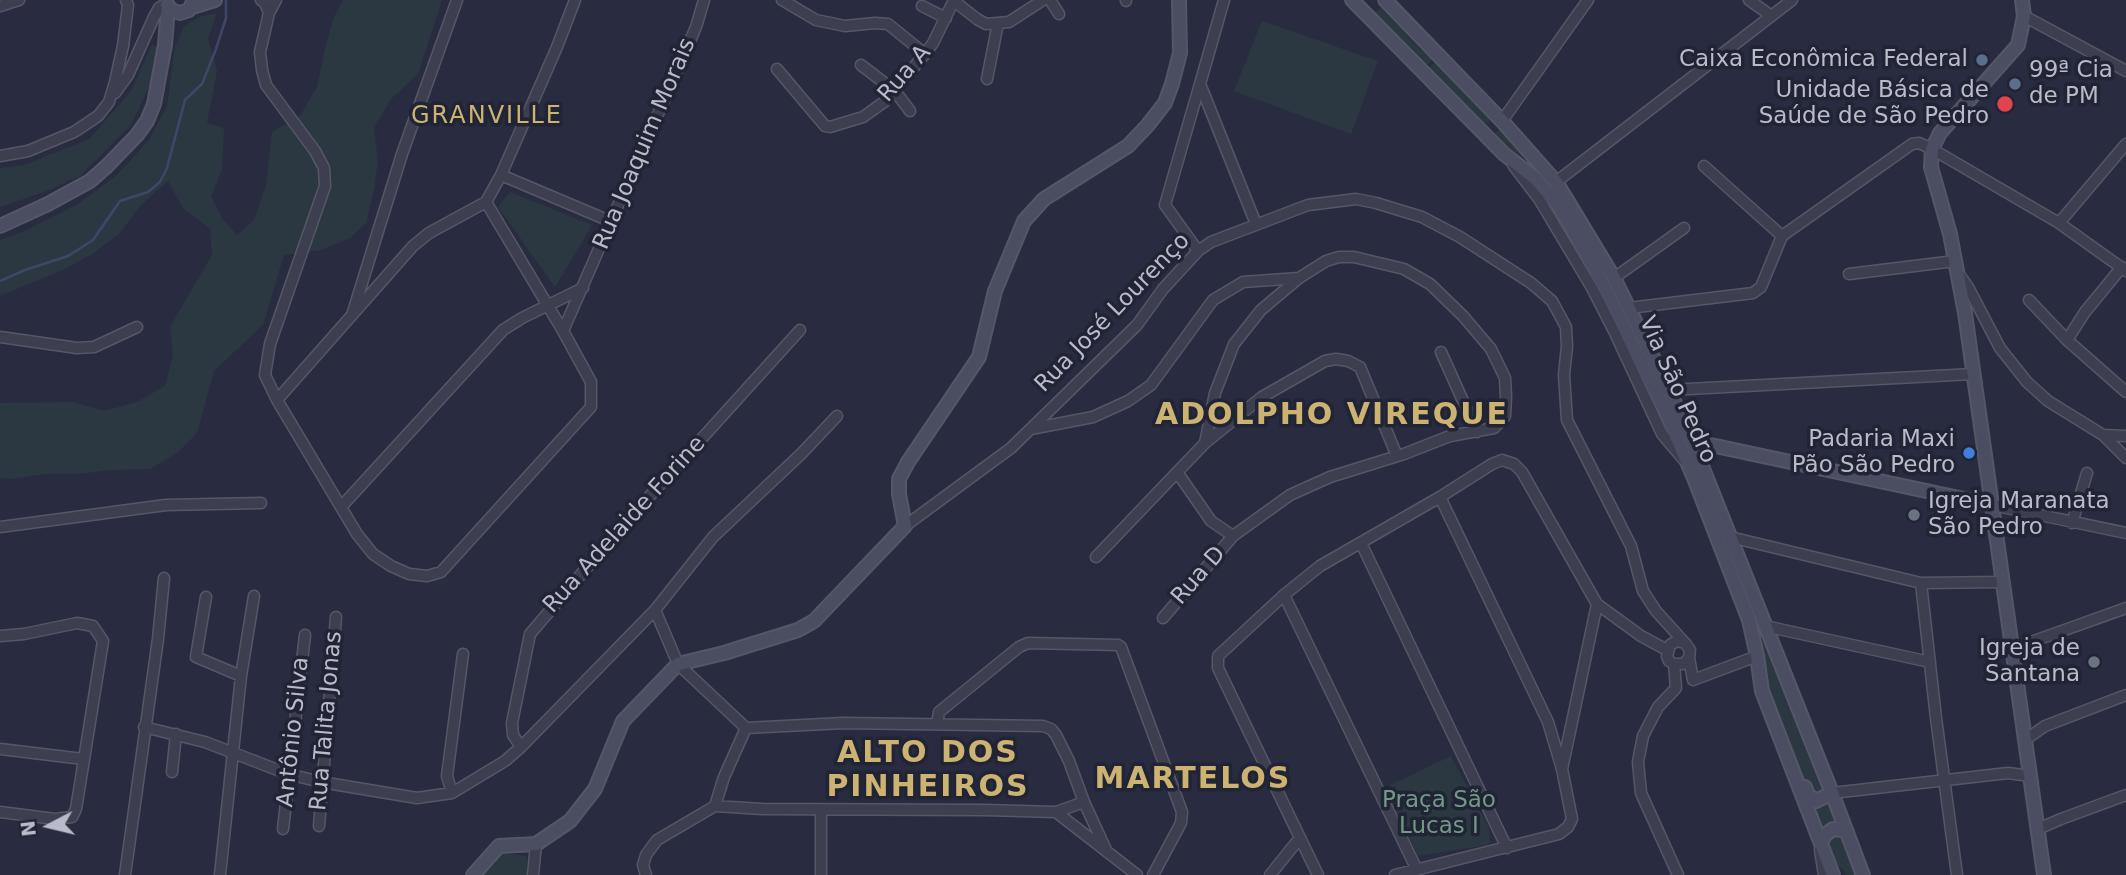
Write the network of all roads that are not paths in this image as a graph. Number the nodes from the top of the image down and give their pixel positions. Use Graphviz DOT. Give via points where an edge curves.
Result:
graph roads {
  1 [pos="19,0"];
  2 [pos="126,0"];
  3 [pos="215,0"];
  4 [pos="261,0"];
  5 [pos="276,0"];
  6 [pos="457,0"];
  7 [pos="575,0"];
  8 [pos="704,0"];
  9 [pos="782,0"];
  10 [pos="954,0"];
  11 [pos="1043,0"];
  12 [pos="1050,0"];
  13 [pos="1179,0"];
  14 [pos="1224,0"];
  15 [pos="1352,0"];
  16 [pos="1385,0"];
  17 [pos="1588,0"];
  18 [pos="1749,0"];
  19 [pos="1792,0"];
  20 [pos="2022,0"];
  21 [pos="167,3"];
  22 [pos="0,6"];
  23 [pos="922,6"];
  24 [pos="190,7"];
  25 [pos="269,13"];
  26 [pos="1059,14"];
  27 [pos="1770,15"];
  28 [pos="2024,16"];
  29 [pos="946,18"];
  30 [pos="1371,21"];
  31 [pos="998,23"];
  32 [pos="2048,28"];
  33 [pos="2020,33"];
  34 [pos="165,45"];
  35 [pos="1430,47"];
  36 [pos="925,54"];
  37 [pos="861,65"];
  38 [pos="777,69"];
  39 [pos="2126,71"];
  40 [pos="987,79"];
  41 [pos="1200,84"];
  42 [pos="1435,85"];
  43 [pos="895,91"];
  44 [pos="109,102"];
  45 [pos="910,111"];
  46 [pos="1502,121"];
  47 [pos="2126,144"];
  48 [pos="1932,149"];
  49 [pos="0,156"];
  50 [pos="1704,166"];
  51 [pos="500,175"];
  52 [pos="1556,182"];
  53 [pos="486,202"];
  54 [pos="611,222"];
  55 [pos="2059,223"];
  56 [pos="1256,224"];
  57 [pos="3,227"];
  58 [pos="1684,228"];
  59 [pos="1782,236"];
  60 [pos="1198,251"];
  61 [pos="1957,267"];
  62 [pos="2124,269"];
  63 [pos="1849,274"];
  64 [pos="1299,278"];
  65 [pos="1614,278"];
  66 [pos="583,288"];
  67 [pos="2029,300"];
  68 [pos="546,306"];
  69 [pos="1629,308"];
  70 [pos="351,317"];
  71 [pos="137,327"];
  72 [pos="800,330"];
  73 [pos="563,331"];
  74 [pos="0,337"];
  75 [pos="2067,340"];
  76 [pos="1441,352"];
  77 [pos="1973,374"];
  78 [pos="1669,390"];
  79 [pos="2126,392"];
  80 [pos="277,400"];
  81 [pos="837,416"];
  82 [pos="1030,429"];
  83 [pos="1477,432"];
  84 [pos="2102,435"];
  85 [pos="2126,436"];
  86 [pos="1692,441"];
  87 [pos="1205,443"];
  88 [pos="1397,456"];
  89 [pos="2126,458"];
  90 [pos="1177,472"];
  91 [pos="2087,473"];
  92 [pos="1440,497"];
  93 [pos="261,503"];
  94 [pos="1992,505"];
  95 [pos="341,507"];
  96 [pos="2072,523"];
  97 [pos="905,526"];
  98 [pos="0,527"];
  99 [pos="2126,533"];
  100 [pos="1233,536"];
  101 [pos="1730,537"];
  102 [pos="1361,543"];
  103 [pos="1096,557"];
  104 [pos="164,578"];
  105 [pos="2003,582"];
  106 [pos="1921,583"];
  107 [pos="1284,595"];
  108 [pos="254,596"];
  109 [pos="206,597"];
  110 [pos="1597,604"];
  111 [pos="2126,607"];
  112 [pos="655,610"];
  113 [pos="336,617"];
  114 [pos="1163,618"];
  115 [pos="1664,620"];
  116 [pos="1765,626"];
  117 [pos="305,635"];
  118 [pos="0,636"];
  119 [pos="2011,638"];
  120 [pos="2031,642"];
  121 [pos="1685,643"];
  122 [pos="1668,647"];
  123 [pos="463,654"];
  124 [pos="2014,655"];
  125 [pos="1758,656"];
  126 [pos="1689,659"];
  127 [pos="1930,662"];
  128 [pos="678,664"];
  129 [pos="1674,664"];
  130 [pos="241,676"];
  131 [pos="1693,680"];
  132 [pos="1676,688"];
  133 [pos="2126,695"];
  134 [pos="1769,708"];
  135 [pos="2023,722"];
  136 [pos="937,724"];
  137 [pos="2045,726"];
  138 [pos="145,727"];
  139 [pos="746,728"];
  140 [pos="176,734"];
  141 [pos="2025,740"];
  142 [pos="521,747"];
  143 [pos="0,749"];
  144 [pos="233,752"];
  145 [pos="83,759"];
  146 [pos="1562,769"];
  147 [pos="2029,769"];
  148 [pos="172,772"];
  149 [pos="288,774"];
  150 [pos="1945,780"];
  151 [pos="321,782"];
  152 [pos="452,793"];
  153 [pos="1832,793"];
  154 [pos="2126,795"];
  155 [pos="1084,802"];
  156 [pos="715,806"];
  157 [pos="821,810"];
  158 [pos="2035,811"];
  159 [pos="0,812"];
  160 [pos="1056,812"];
  161 [pos="2060,819"];
  162 [pos="319,826"];
  163 [pos="1095,827"];
  164 [pos="283,829"];
  165 [pos="2038,829"];
  166 [pos="1083,832"];
  167 [pos="1847,832"];
  168 [pos="1299,839"];
  169 [pos="1821,843"];
  170 [pos="536,844"];
  171 [pos="1507,848"];
  172 [pos="1107,852"];
  173 [pos="1417,870"];
  174 [pos="125,875"];
  175 [pos="220,875"];
  176 [pos="473,875"];
  177 [pos="533,875"];
  178 [pos="646,875"];
  179 [pos="821,875"];
  180 [pos="1137,875"];
  181 [pos="1153,875"];
  182 [pos="1270,875"];
  183 [pos="1318,875"];
  184 [pos="1395,875"];
  185 [pos="1678,875"];
  186 [pos="1824,875"];
  187 [pos="1833,875"];
  188 [pos="1863,875"];
  189 [pos="1957,875"];
  190 [pos="2045,875"];
  1 -- 22 [label="street"];
  2 -- 44 [label="street" via="122,46"];
  3 -- 24 [label="main road"];
  4 -- 25 [label="street"];
  5 -- 25 [label="street"];
  6 -- 70 [label="street"];
  7 -- 51 [label="street"];
  8 -- 54 [label="street, Rua Joaquim Morais"];
  9 -- 36 [label="street" via="816,20 845,26 888,24"];
  10 -- 29 [label="street, Rua A"];
  10 -- 31 [label="street" via="986,24"];
  11 -- 31 [label="street" via="1009,22"];
  12 -- 26 [label="street"];
  13 -- 97 [label="main road" via="1180,53 1165,103 1128,146 1044,199 1024,221 995,291 979,357 900,478"];
  14 -- 41 [label="street"];
  15 -- 30 [label="main road, Via São Pedro"];
  16 -- 35 [label="main road"];
  17 -- 46 [label="street"];
  18 -- 27 [label="street"];
  19 -- 27 [label="street"];
  20 -- 28 [label="main road"];
  21 -- 24 [label="main road" via="176,13"];
  21 -- 34 [label="main road"];
  21 -- 44 [label="street" via="159,8 128,75"];
  23 -- 29 [label="street"];
  24 -- 34 [label="main road"];
  25 -- 80 [label="street" via="260,52 265,85 315,151 324,168 325,186 270,344 265,375"];
  27 -- 52 [label="street"];
  28 -- 32 [label="street"];
  28 -- 33 [label="main road"];
  29 -- 36 [label="street, Rua A"];
  30 -- 35 [label="main road" via="1370,10 1382,6 1424,47"];
  30 -- 42 [label="main road, Via São Pedro"];
  31 -- 40 [label="street"];
  32 -- 33 [label="street"];
  32 -- 39 [label="street"];
  33 -- 48 [label="main road" via="2018,45 1940,133"];
  34 -- 57 [label="main road" via="154,104 137,135 90,181"];
  35 -- 46 [label="main road"];
  36 -- 43 [label="street, Rua A"];
  37 -- 43 [label="street"];
  38 -- 43 [label="street, Rua A" via="830,127 863,117"];
  41 -- 56 [label="street"];
  41 -- 60 [label="street" via="1165,205"];
  42 -- 46 [label="main road" via="1442,85 1485,127 1493,128"];
  42 -- 125 [label="main road, Via São Pedro" via="1559,206 1665,410 1749,621"];
  43 -- 45 [label="street"];
  44 -- 49 [label="street" via="75,132 28,151"];
  46 -- 52 [label="main road"];
  47 -- 55 [label="street"];
  48 -- 55 [label="street"];
  48 -- 59 [label="street" via="1912,144"];
  48 -- 61 [label="main road" via="1931,167"];
  50 -- 59 [label="street"];
  51 -- 53 [label="street"];
  51 -- 54 [label="street"];
  52 -- 65 [label="main road"];
  53 -- 68 [label="street"];
  53 -- 70 [label="street" via="413,246"];
  54 -- 66 [label="street, Rua Joaquim Morais"];
  55 -- 62 [label="street"];
  56 -- 60 [label="street, Rua José Lourenço"];
  56 -- 115 [label="street, Rua José Lourenço" via="1308,205 1356,200 1376,203 1422,217 1460,237 1552,301 1566,327 1567,420 1632,546 1643,591"];
  58 -- 65 [label="street"];
  59 -- 69 [label="street" via="1761,287 1753,293"];
  60 -- 82 [label="street, Rua José Lourenço" via="1137,325"];
  61 -- 63 [label="street"];
  61 -- 77 [label="main road"];
  61 -- 84 [label="street" via="2000,348 2027,382"];
  62 -- 75 [label="street"];
  64 -- 82 [label="street" via="1243,282 1213,300 1151,385 1128,401 1093,417"];
  64 -- 83 [label="street" via="1326,261 1354,257 1404,269 1430,284 1491,349 1505,378 1505,416 1494,428"];
  64 -- 87 [label="street" via="1261,310 1234,344 1214,393"];
  65 -- 69 [label="main road"];
  66 -- 68 [label="street"];
  66 -- 73 [label="street, Rua Joaquim Morais"];
  67 -- 75 [label="street"];
  68 -- 73 [label="street"];
  68 -- 95 [label="street" via="503,330"];
  69 -- 78 [label="main road"];
  70 -- 80 [label="street"];
  71 -- 74 [label="street" via="94,347"];
  72 -- 142 [label="street, Rua Adelaide Forine" via="530,634 512,723"];
  73 -- 95 [label="street" via="591,382 590,407 440,572 409,574 391,566 373,554"];
  75 -- 79 [label="street"];
  76 -- 83 [label="street"];
  77 -- 78 [label="street"];
  77 -- 94 [label="main road"];
  78 -- 86 [label="main road"];
  80 -- 95 [label="street"];
  81 -- 112 [label="street" via="713,537"];
  82 -- 97 [label="street, Rua José Lourenço"];
  83 -- 88 [label="street" via="1450,436"];
  84 -- 85 [label="street"];
  84 -- 89 [label="street"];
  86 -- 94 [label="main road"];
  86 -- 101 [label="main road"];
  87 -- 88 [label="street" via="1262,397 1336,359 1360,368"];
  87 -- 90 [label="street"];
  88 -- 100 [label="street" via="1290,495"];
  90 -- 100 [label="street, Rua D" via="1212,521"];
  90 -- 103 [label="street"];
  91 -- 96 [label="street"];
  92 -- 102 [label="street"];
  92 -- 110 [label="street" via="1492,464 1502,460 1514,464"];
  92 -- 146 [label="street" via="1548,722"];
  93 -- 98 [label="street" via="166,505"];
  94 -- 96 [label="street"];
  94 -- 105 [label="main road"];
  96 -- 99 [label="street"];
  97 -- 128 [label="main road, Rua José Lourenço" via="814,621 798,630"];
  100 -- 114 [label="street, Rua D"];
  101 -- 106 [label="street"];
  101 -- 116 [label="main road"];
  102 -- 107 [label="street" via="1320,566"];
  102 -- 171 [label="street"];
  104 -- 138 [label="street"];
  105 -- 106 [label="street"];
  105 -- 119 [label="main road"];
  106 -- 127 [label="street"];
  107 -- 168 [label="street" via="1217,661"];
  107 -- 173 [label="street"];
  108 -- 130 [label="street"];
  109 -- 130 [label="street" via="196,657"];
  110 -- 122 [label="street" via="1641,636"];
  110 -- 146 [label="street"];
  111 -- 120 [label="street"];
  112 -- 128 [label="street"];
  112 -- 142 [label="street"];
  113 -- 151 [label="street, Rua Talita Jonas"];
  115 -- 121 [label="street, Rua José Lourenço"];
  115 -- 122 [label="street, Rua José Lourenço"];
  116 -- 127 [label="street"];
  116 -- 153 [label="main road"];
  117 -- 149 [label="street, Antônio Silva"];
  118 -- 145 [label="street" via="77,623 93,626 103,641"];
  119 -- 120 [label="street"];
  119 -- 124 [label="main road"];
  120 -- 124 [label="street"];
  121 -- 122 [label="street" via="1677,641"];
  121 -- 126 [label="street"];
  122 -- 129 [label="street" via="1669,661"];
  123 -- 152 [label="street" via="447,776"];
  124 -- 135 [label="main road"];
  125 -- 131 [label="street"];
  125 -- 134 [label="main road, Via São Pedro"];
  126 -- 129 [label="street"];
  126 -- 131 [label="street"];
  127 -- 150 [label="street"];
  128 -- 139 [label="street"];
  128 -- 170 [label="main road" via="623,721 599,780 570,821"];
  129 -- 132 [label="street"];
  130 -- 144 [label="street"];
  131 -- 132 [label="street"];
  132 -- 185 [label="street" via="1658,707 1643,736 1637,762 1641,793"];
  133 -- 137 [label="street"];
  134 -- 153 [label="main road" via="1776,714 1808,795 1816,800"];
  134 -- 169 [label="main road, Via São Pedro"];
  135 -- 137 [label="street"];
  135 -- 141 [label="main road"];
  136 -- 139 [label="street"];
  136 -- 155 [label="street" via="1051,729"];
  136 -- 181 [label="street" via="939,712 1018,647 1028,643 1121,647 1182,812 1181,823"];
  137 -- 141 [label="street"];
  138 -- 140 [label="street"];
  138 -- 174 [label="street"];
  139 -- 156 [label="street"];
  140 -- 144 [label="street"];
  140 -- 148 [label="street"];
  141 -- 147 [label="main road"];
  142 -- 152 [label="street"];
  143 -- 145 [label="street"];
  144 -- 149 [label="street"];
  144 -- 175 [label="street"];
  145 -- 159 [label="street" via="72,817"];
  146 -- 171 [label="street" via="1572,819 1569,827"];
  147 -- 150 [label="street"];
  147 -- 158 [label="main road"];
  149 -- 151 [label="street"];
  149 -- 164 [label="street, Antônio Silva"];
  150 -- 153 [label="street"];
  150 -- 189 [label="street"];
  151 -- 152 [label="street" via="417,799"];
  151 -- 162 [label="street, Rua Talita Jonas"];
  153 -- 167 [label="main road"];
  154 -- 161 [label="street"];
  155 -- 160 [label="street"];
  155 -- 163 [label="street"];
  156 -- 157 [label="street"];
  156 -- 178 [label="street" via="657,840 646,855"];
  157 -- 160 [label="street"];
  157 -- 179 [label="street"];
  158 -- 161 [label="street"];
  158 -- 165 [label="main road"];
  160 -- 166 [label="street"];
  161 -- 165 [label="street"];
  163 -- 166 [label="street"];
  163 -- 172 [label="street"];
  165 -- 190 [label="main road"];
  166 -- 172 [label="street"];
  167 -- 169 [label="main road" via="1833,829"];
  167 -- 188 [label="main road"];
  168 -- 182 [label="street"];
  168 -- 183 [label="street"];
  169 -- 186 [label="street"];
  169 -- 187 [label="main road, Via São Pedro"];
  170 -- 176 [label="main road" via="499,846"];
  170 -- 177 [label="street"];
  171 -- 173 [label="street"];
  172 -- 180 [label="street"];
  173 -- 184 [label="street"];
}
